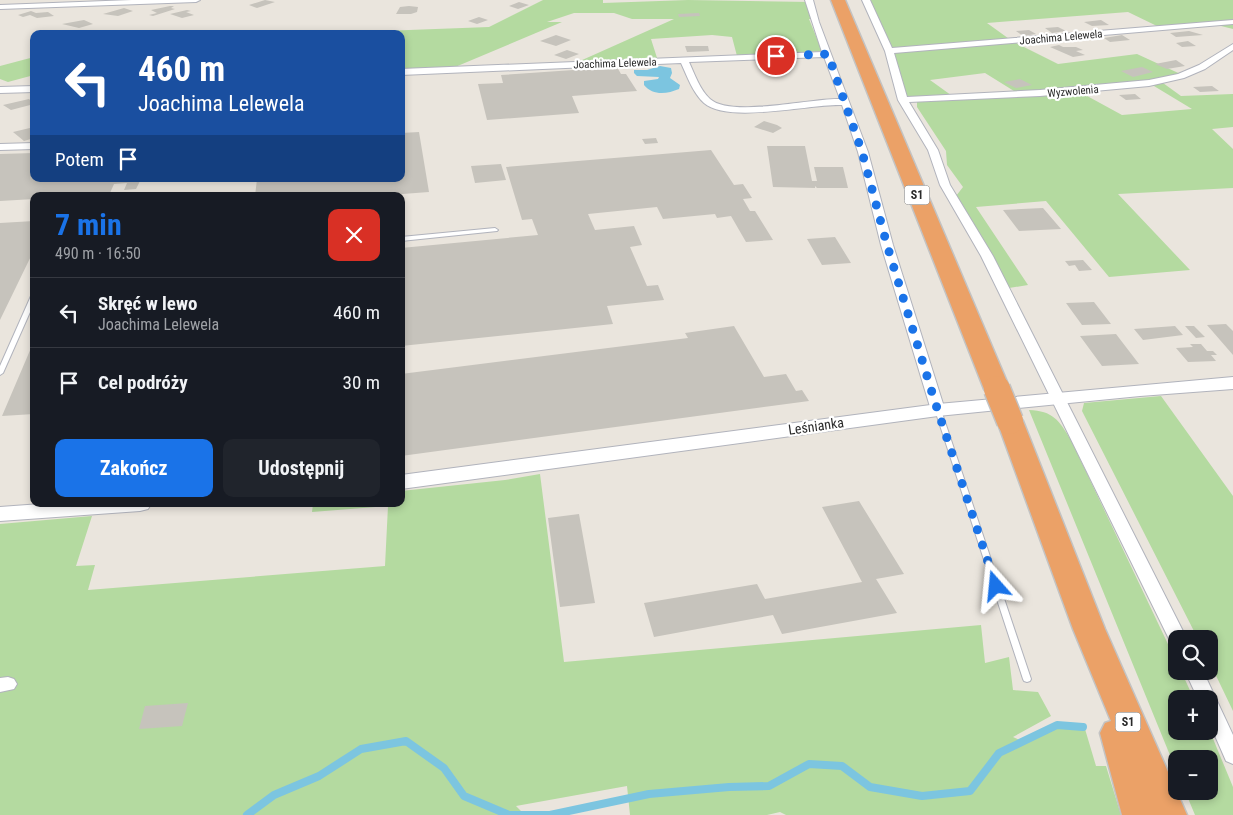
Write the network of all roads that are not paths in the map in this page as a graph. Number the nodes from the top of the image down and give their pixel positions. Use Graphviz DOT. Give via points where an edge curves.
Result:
graph roads {
  1 [pos="196,0"];
  2 [pos="809,0"];
  3 [pos="838,0"];
  4 [pos="866,0"];
  5 [pos="0,8"];
  6 [pos="1233,22"];
  7 [pos="1233,46"];
  8 [pos="889,51"];
  9 [pos="828,54"];
  10 [pos="684,60"];
  11 [pos="405,72"];
  12 [pos="30,89"];
  13 [pos="0,90"];
  14 [pos="903,100"];
  15 [pos="846,102"];
  16 [pos="30,146"];
  17 [pos="0,147"];
  18 [pos="495,230"];
  19 [pos="405,239"];
  20 [pos="30,305"];
  21 [pos="0,373"];
  22 [pos="1233,383"];
  23 [pos="1059,398"];
  24 [pos="938,410"];
  25 [pos="405,481"];
  26 [pos="97,507"];
  27 [pos="0,514"];
  28 [pos="1089,629"];
  29 [pos="1174,630"];
  30 [pos="1027,678"];
  31 [pos="1218,722"];
  32 [pos="1233,756"];
  33 [pos="1141,815"];
  34 [pos="1168,815"];
  1 -- 5 [label="street"];
  2 -- 9 [label="street"];
  3 -- 28 [label="highway, S1, bridge" via="1010,421"];
  4 -- 8 [label="street"];
  6 -- 8 [label="street, Joachima Lelewela"];
  7 -- 14 [label="street, Wyzwolenia" via="1202,68 1149,83"];
  8 -- 14 [label="street"];
  9 -- 10 [label="street, Joachima Lelewela"];
  9 -- 15 [label="street"];
  10 -- 11 [label="street, Joachima Lelewela"];
  10 -- 15 [label="street" via="703,96 715,107 747,109 828,100"];
  12 -- 13 [label="street"];
  14 -- 23 [label="street" via="933,150 946,185"];
  15 -- 24 [label="street"];
  16 -- 17 [label="street"];
  18 -- 19 [label="lane"];
  20 -- 21 [label="lane"];
  22 -- 23 [label="street, Leśnianka"];
  23 -- 24 [label="street, Leśnianka"];
  23 -- 29 [label="street"];
  24 -- 25 [label="street, Leśnianka"];
  24 -- 30 [label="lane"];
  26 -- 27 [label="street"];
  28 -- 33 [label="highway, S1"];
  28 -- 34 [label="highway, S1"];
  31 -- 32 [label="street"];
}
